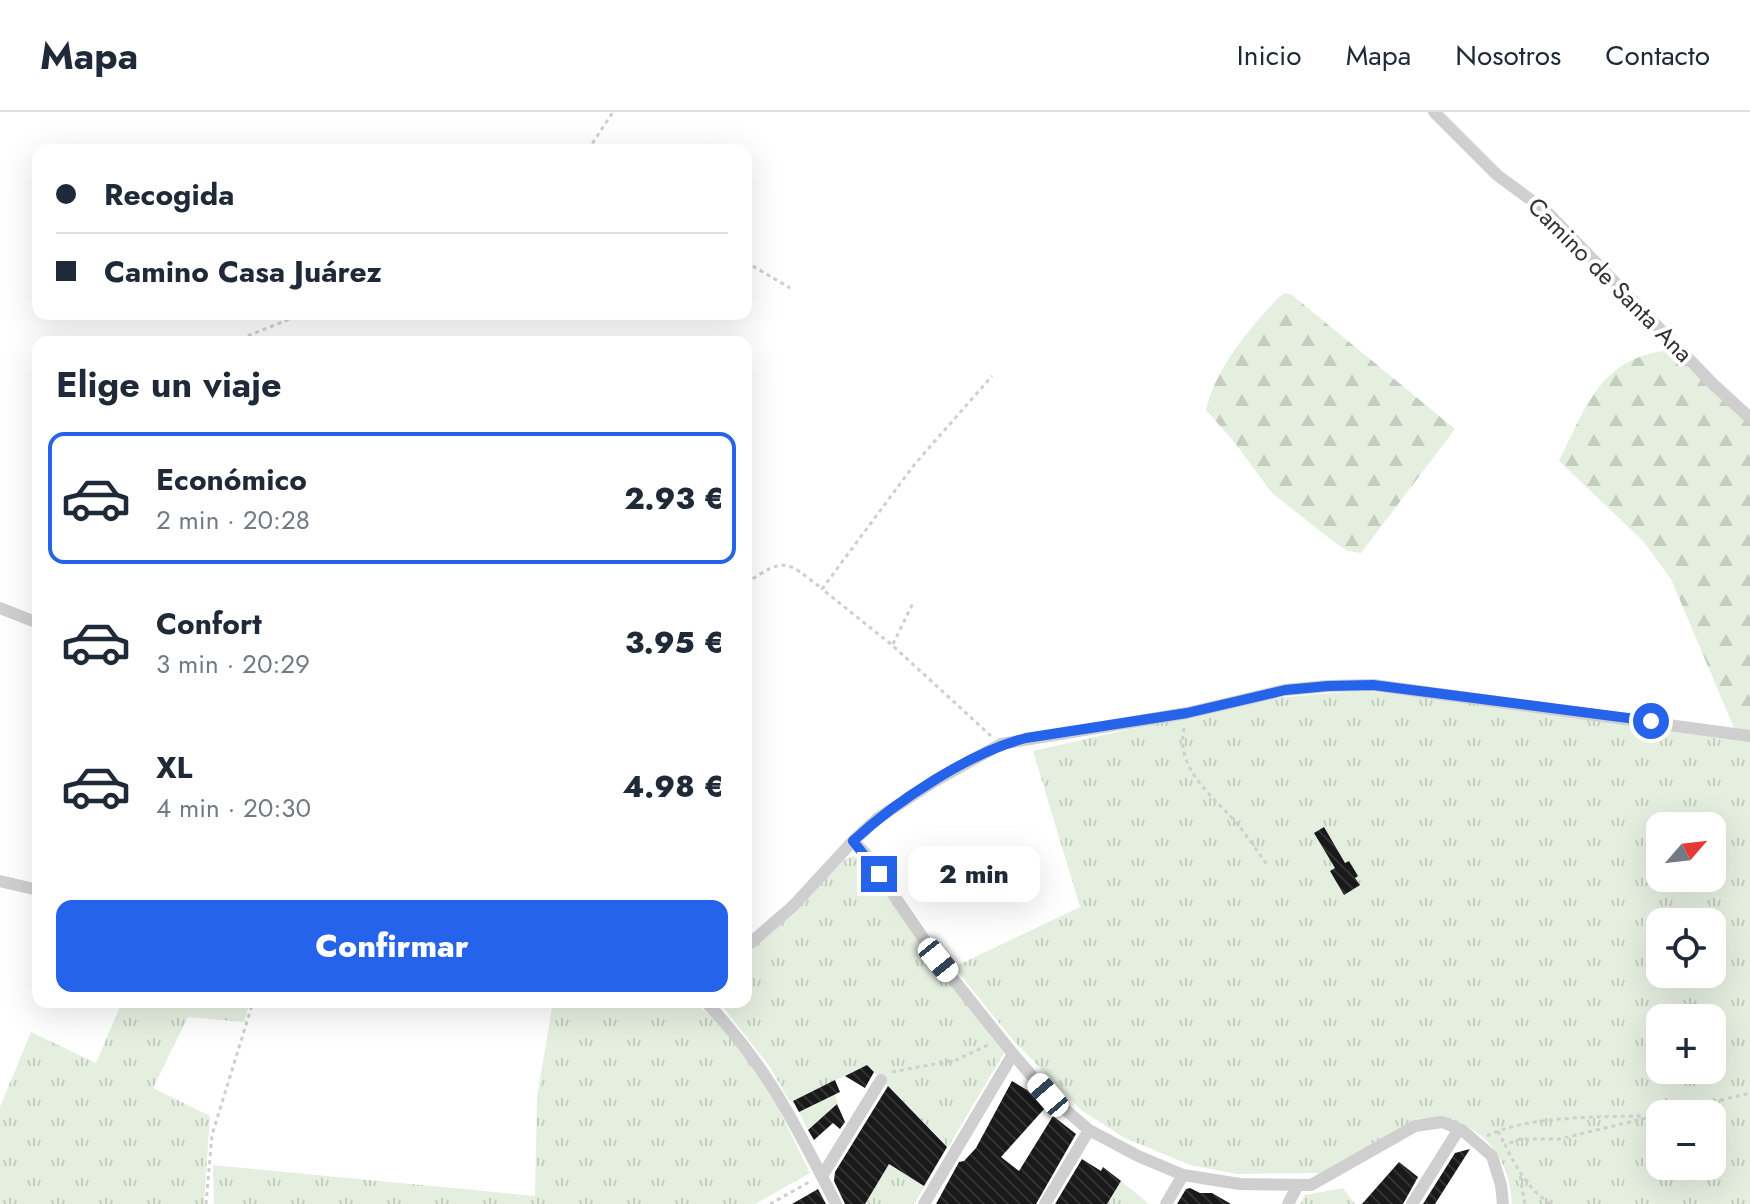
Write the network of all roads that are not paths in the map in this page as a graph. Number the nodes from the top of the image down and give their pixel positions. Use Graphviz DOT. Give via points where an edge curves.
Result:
graph roads {
  1 [pos="1434,112"];
  2 [pos="1750,418"];
  3 [pos="0,608"];
  4 [pos="32,621"];
  5 [pos="1750,736"];
  6 [pos="853,841"];
  7 [pos="0,881"];
  8 [pos="32,889"];
  9 [pos="752,942"];
  10 [pos="711,1008"];
  11 [pos="1013,1054"];
  12 [pos="881,1080"];
  13 [pos="1459,1129"];
  14 [pos="1089,1130"];
  15 [pos="1183,1175"];
  16 [pos="822,1176"];
  17 [pos="1305,1185"];
  18 [pos="836,1204"];
  19 [pos="924,1204"];
  20 [pos="1045,1204"];
  21 [pos="1166,1204"];
  22 [pos="1288,1204"];
  23 [pos="1412,1204"];
  24 [pos="1503,1204"];
  1 -- 2 [label="street, Camino de Santa Ana" via="1497,175 1557,221"];
  3 -- 4 [label="street"];
  5 -- 6 [label="street" via="1373,685 1285,690 1187,713 1001,744 878,818"];
  6 -- 9 [label="street"];
  6 -- 11 [label="street"];
  7 -- 8 [label="street"];
  10 -- 16 [label="street" via="750,1052"];
  11 -- 14 [label="street" via="1048,1095"];
  11 -- 19 [label="street"];
  12 -- 16 [label="street"];
  13 -- 17 [label="street" via="1442,1122 1415,1126"];
  13 -- 23 [label="street"];
  13 -- 24 [label="street" via="1492,1156"];
  14 -- 15 [label="street"];
  14 -- 20 [label="street"];
  15 -- 17 [label="street" via="1240,1184"];
  15 -- 21 [label="street"];
  16 -- 18 [label="street"];
  17 -- 22 [label="street"];
}
